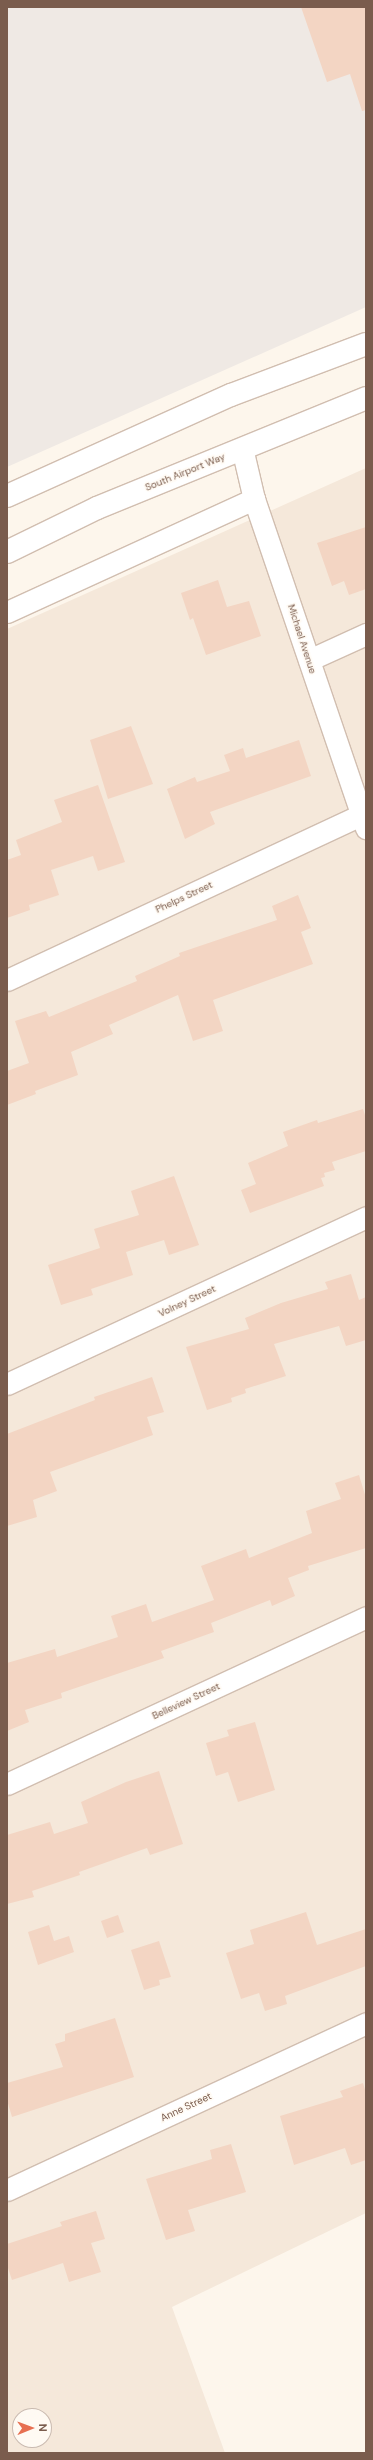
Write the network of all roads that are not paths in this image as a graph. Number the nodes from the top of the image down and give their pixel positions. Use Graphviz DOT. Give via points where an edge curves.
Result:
graph roads {
  1 [pos="366,344"];
  2 [pos="366,398"];
  3 [pos="242,448"];
  4 [pos="7,496"];
  5 [pos="254,499"];
  6 [pos="7,552"];
  7 [pos="7,612"];
  8 [pos="366,634"];
  9 [pos="309,660"];
  10 [pos="364,821"];
  11 [pos="7,980"];
  12 [pos="366,1217"];
  13 [pos="7,1384"];
  14 [pos="366,1617"];
  15 [pos="7,1784"];
  16 [pos="366,2023"];
  17 [pos="7,2190"];
  1 -- 4 [label="main road" via="231,395"];
  2 -- 3 [label="main road, South Airport Way"];
  3 -- 5 [label="street, Michael Avenue"];
  3 -- 6 [label="main road, South Airport Way" via="97,508"];
  5 -- 7 [label="street"];
  5 -- 9 [label="street, Michael Avenue"];
  8 -- 9 [label="street"];
  9 -- 10 [label="street, Michael Avenue"];
  10 -- 11 [label="street, Phelps Street"];
  12 -- 13 [label="street, Volney Street"];
  14 -- 15 [label="street, Belleview Street"];
  16 -- 17 [label="street, Anne Street"];
}
